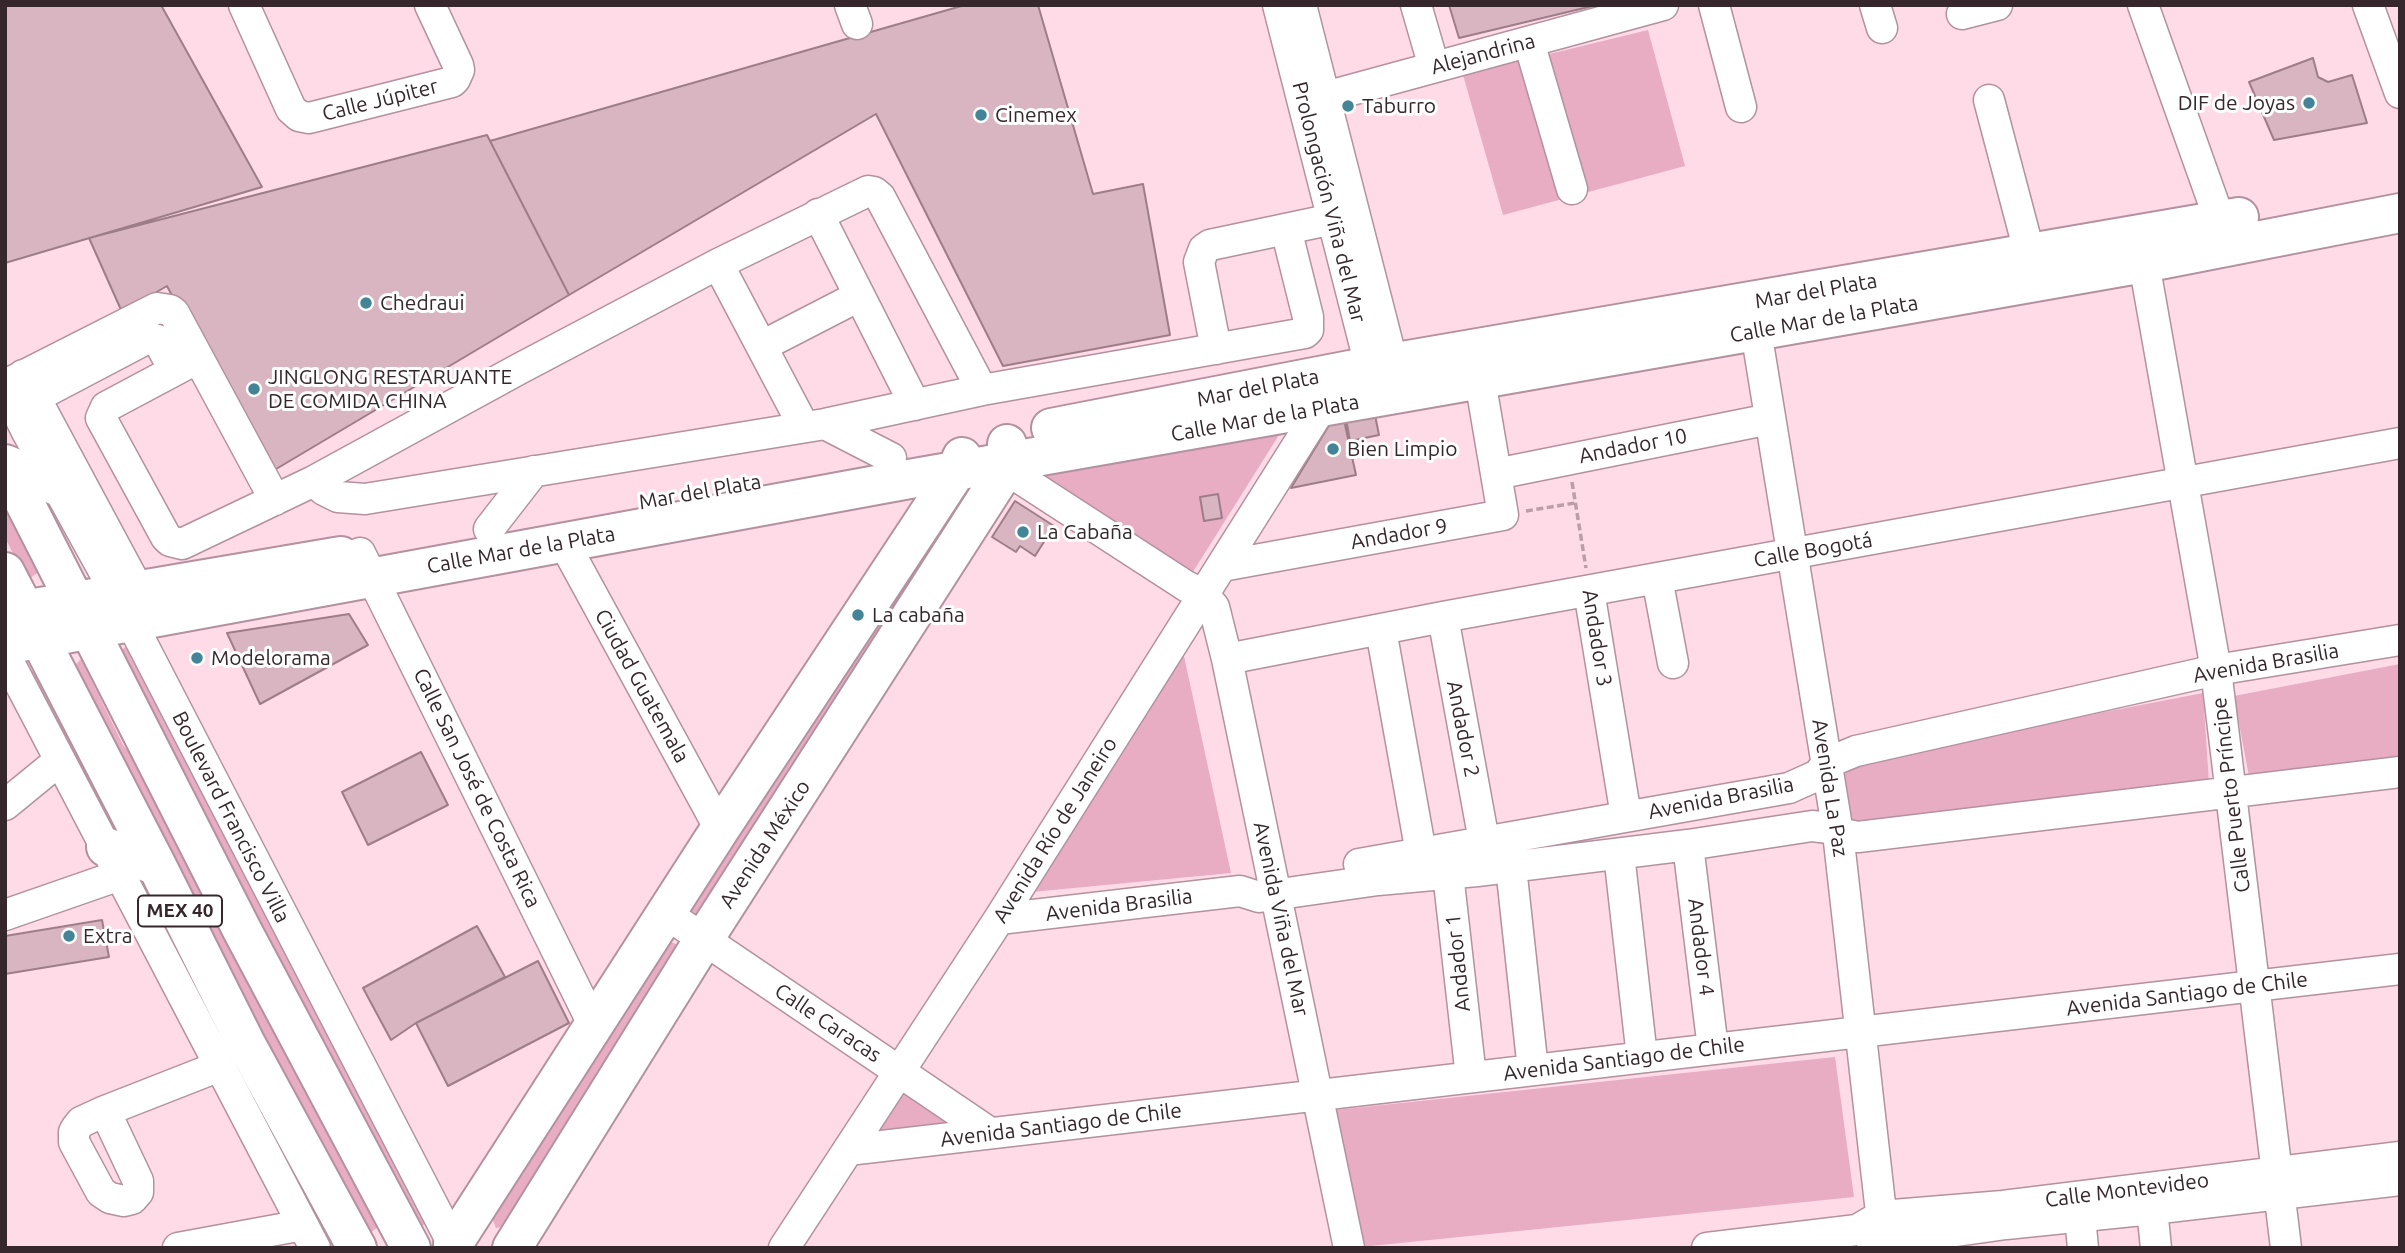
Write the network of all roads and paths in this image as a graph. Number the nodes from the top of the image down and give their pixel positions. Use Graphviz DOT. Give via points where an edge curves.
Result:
graph roads {
  1 [pos="244,5"];
  2 [pos="430,5"];
  3 [pos="1278,5"];
  4 [pos="1301,5"];
  5 [pos="1416,5"];
  6 [pos="1663,5"];
  7 [pos="1714,5"];
  8 [pos="1997,5"];
  9 [pos="2143,5"];
  10 [pos="2368,5"];
  11 [pos="1962,14"];
  12 [pos="1529,42"];
  13 [pos="1434,67"];
  14 [pos="2400,93"];
  15 [pos="1314,100"];
  16 [pos="1989,100"];
  17 [pos="1741,107"];
  18 [pos="1572,189"];
  19 [pos="2400,189"];
  20 [pos="2400,213"];
  21 [pos="818,214"];
  22 [pos="1333,219"];
  23 [pos="2220,221"];
  24 [pos="1286,229"];
  25 [pos="2030,255"];
  26 [pos="2144,263"];
  27 [pos="718,264"];
  28 [pos="859,296"];
  29 [pos="1756,331"];
  30 [pos="762,346"];
  31 [pos="1216,349"];
  32 [pos="186,364"];
  33 [pos="1385,380"];
  34 [pos="1480,380"];
  35 [pos="17,386"];
  36 [pos="982,390"];
  37 [pos="915,405"];
  38 [pos="1321,408"];
  39 [pos="1770,419"];
  40 [pos="827,423"];
  41 [pos="2400,443"];
  42 [pos="1007,450"];
  43 [pos="904,456"];
  44 [pos="961,459"];
  45 [pos="1568,460"];
  46 [pos="5,464"];
  47 [pos="523,473"];
  48 [pos="1496,474"];
  49 [pos="314,481"];
  50 [pos="2184,482"];
  51 [pos="59,486"];
  52 [pos="275,500"];
  53 [pos="1575,503"];
  54 [pos="1503,515"];
  55 [pos="478,531"];
  56 [pos="564,543"];
  57 [pos="1792,553"];
  58 [pos="366,565"];
  59 [pos="1222,566"];
  60 [pos="5,572"];
  61 [pos="1657,578"];
  62 [pos="1589,591"];
  63 [pos="1195,597"];
  64 [pos="129,602"];
  65 [pos="84,616"];
  66 [pos="1443,617"];
  67 [pos="19,627"];
  68 [pos="1381,630"];
  69 [pos="2400,640"];
  70 [pos="5,655"];
  71 [pos="1227,659"];
  72 [pos="1673,663"];
  73 [pos="2217,670"];
  74 [pos="60,761"];
  75 [pos="1827,763"];
  76 [pos="2400,772"];
  77 [pos="2230,792"];
  78 [pos="5,804"];
  79 [pos="1626,816"];
  80 [pos="720,829"];
  81 [pos="1838,834"];
  82 [pos="1484,841"];
  83 [pos="1688,845"];
  84 [pos="1619,854"];
  85 [pos="1438,858"];
  86 [pos="113,861"];
  87 [pos="157,866"];
  88 [pos="1511,867"];
  89 [pos="1261,887"];
  90 [pos="665,913"];
  91 [pos="5,915"];
  92 [pos="999,919"];
  93 [pos="704,939"];
  94 [pos="2400,969"];
  95 [pos="2254,986"];
  96 [pos="593,1024"];
  97 [pos="1860,1032"];
  98 [pos="1713,1049"];
  99 [pos="1642,1057"];
  100 [pos="220,1066"];
  101 [pos="1533,1070"];
  102 [pos="899,1071"];
  103 [pos="1471,1077"];
  104 [pos="1309,1096"];
  105 [pos="105,1111"];
  106 [pos="990,1133"];
  107 [pos="848,1150"];
  108 [pos="2400,1157"];
  109 [pos="2400,1180"];
  110 [pos="2277,1183"];
  111 [pos="2152,1209"];
  112 [pos="2080,1217"];
  113 [pos="1877,1234"];
  114 [pos="309,1236"];
  115 [pos="2009,1236"];
  116 [pos="454,1246"];
  117 [pos="178,1248"];
  118 [pos="357,1248"];
  119 [pos="411,1248"];
  120 [pos="512,1248"];
  121 [pos="784,1248"];
  122 [pos="1332,1248"];
  123 [pos="1349,1248"];
  124 [pos="1707,1248"];
  125 [pos="2084,1248"];
  126 [pos="2156,1248"];
  127 [pos="2286,1248"];
  1 -- 2 [label="street, Calle Júpiter" via="291,109 309,118 452,82 457,65"];
  3 -- 15 [label="street, Prolongación Viña del Mar"];
  4 -- 15 [label="street, Prolongación Viña del Mar"];
  5 -- 13 [label="street"];
  6 -- 12 [label="street, Alejandrina"];
  7 -- 17 [label="street"];
  8 -- 11 [label="street"];
  9 -- 23 [label="street"];
  10 -- 14 [label="street"];
  12 -- 13 [label="street, Alejandrina"];
  12 -- 18 [label="street"];
  13 -- 15 [label="street, Alejandrina"];
  15 -- 22 [label="street, Prolongación Viña del Mar"];
  15 -- 33 [label="street, Prolongación Viña del Mar"];
  16 -- 25 [label="street"];
  19 -- 23 [label="main road, Mar del Plata"];
  20 -- 26 [label="main road, Calle Mar de la Plata"];
  21 -- 27 [label="street"];
  21 -- 28 [label="street"];
  21 -- 36 [label="street" via="868,191 880,197"];
  22 -- 24 [label="street"];
  22 -- 33 [label="street, Prolongación Viña del Mar"];
  23 -- 25 [label="main road, Mar del Plata"];
  24 -- 31 [label="street" via="1210,245 1200,255"];
  24 -- 31 [label="street" via="1308,330"];
  25 -- 33 [label="main road, Mar del Plata"];
  26 -- 29 [label="main road, Calle Mar de la Plata"];
  26 -- 50 [label="street, Calle Puerto Príncipe"];
  27 -- 30 [label="street"];
  27 -- 49 [label="street"];
  28 -- 30 [label="street"];
  28 -- 37 [label="street"];
  29 -- 34 [label="main road, Calle Mar de la Plata"];
  29 -- 39 [label="street, Avenida La Paz"];
  30 -- 40 [label="street"];
  31 -- 36 [label="street"];
  32 -- 35 [label="street" via="174,313 163,307"];
  32 -- 52 [label="street"];
  32 -- 52 [label="street" via="106,407 101,418 166,537 176,544 189,542"];
  33 -- 34 [label="main road, Calle Mar de la Plata"];
  33 -- 38 [label="main road, Calle Mar de la Plata"];
  33 -- 42 [label="main road, Mar del Plata"];
  34 -- 48 [label="street"];
  35 -- 51 [label="street, Boulevard Francisco Villa" via="26,430"];
  35 -- 64 [label="street"];
  36 -- 37 [label="street"];
  37 -- 40 [label="street"];
  38 -- 42 [label="main road, Calle Mar de la Plata"];
  38 -- 59 [label="street, Avenida Río de Janeiro"];
  39 -- 45 [label="street, Andador 10"];
  39 -- 57 [label="street, Avenida La Paz"];
  40 -- 43 [label="street"];
  40 -- 47 [label="street"];
  41 -- 50 [label="street, Calle Bogotá"];
  42 -- 44 [label="main road, Mar del Plata"];
  42 -- 63 [label="street" via="1021,479"];
  42 -- 93 [label="main road, Avenida México" via="1001,476"];
  43 -- 44 [label="main road, Mar del Plata"];
  43 -- 55 [label="main road, Mar del Plata"];
  44 -- 56 [label="main road, Calle Mar de la Plata"];
  44 -- 80 [label="main road"];
  45 -- 48 [label="street, Andador 10"];
  45 -- 53 [label="path, Andador 3"];
  46 -- 51 [label="main road"];
  46 -- 65 [label="main road, Boulevard Francisco Villa / MEX 40"];
  47 -- 49 [label="street" via="350,500 331,494"];
  47 -- 55 [label="street"];
  48 -- 54 [label="street"];
  49 -- 52 [label="street"];
  50 -- 57 [label="street, Calle Bogotá"];
  50 -- 73 [label="street, Calle Puerto Príncipe"];
  51 -- 64 [label="street, Boulevard Francisco Villa"];
  53 -- 54 [label="path"];
  53 -- 62 [label="path, Andador 3"];
  54 -- 59 [label="street, Andador 9"];
  55 -- 58 [label="main road, Mar del Plata"];
  56 -- 58 [label="main road, Calle Mar de la Plata"];
  56 -- 80 [label="street, Ciudad Guatemala"];
  57 -- 61 [label="street, Calle Bogotá"];
  57 -- 75 [label="street, Avenida La Paz"];
  58 -- 64 [label="main road, Mar del Plata"];
  58 -- 96 [label="street, Calle San José de Costa Rica"];
  59 -- 63 [label="street, Avenida Río de Janeiro"];
  60 -- 67 [label="main road, MEX 40"];
  61 -- 62 [label="street, Calle Bogotá"];
  61 -- 72 [label="street"];
  62 -- 66 [label="street, Calle Bogotá"];
  62 -- 79 [label="street, Andador 3"];
  63 -- 71 [label="street, Avenida Viña del Mar" via="1214,607"];
  63 -- 89 [label="street, Avenida Viña del Mar"];
  63 -- 92 [label="street, Avenida Río de Janeiro"];
  64 -- 65 [label="main road, Mar del Plata"];
  64 -- 116 [label="street, Boulevard Francisco Villa"];
  65 -- 67 [label="main road, Mar del Plata"];
  65 -- 119 [label="main road, Boulevard Francisco Villa / MEX 40" via="242,930"];
  66 -- 68 [label="street, Calle Bogotá"];
  66 -- 82 [label="street, Andador 2"];
  67 -- 87 [label="main road, MEX 40"];
  68 -- 71 [label="street, Calle Bogotá"];
  68 -- 85 [label="street, Andador 1"];
  69 -- 73 [label="street, Avenida Brasilia"];
  70 -- 74 [label="street"];
  71 -- 89 [label="street, Avenida Viña del Mar"];
  73 -- 75 [label="street, Avenida Brasilia" via="1857,751"];
  73 -- 77 [label="street, Calle Puerto Príncipe"];
  74 -- 78 [label="street"];
  74 -- 86 [label="street"];
  75 -- 79 [label="street, Avenida Brasilia" via="1818,775 1789,788"];
  75 -- 81 [label="street, Avenida La Paz"];
  76 -- 77 [label="street, Avenida Brasilia"];
  77 -- 81 [label="street, Avenida Brasilia" via="1858,837"];
  77 -- 95 [label="street, Calle Puerto Príncipe"];
  79 -- 82 [label="street, Avenida Brasilia"];
  80 -- 90 [label="main road"];
  81 -- 83 [label="street, Avenida Brasilia" via="1812,826"];
  81 -- 97 [label="street, Avenida La Paz"];
  82 -- 85 [label="street, Avenida Brasilia"];
  83 -- 84 [label="street, Avenida Brasilia"];
  83 -- 98 [label="street, Andador 4"];
  84 -- 88 [label="street, Avenida Brasilia"];
  84 -- 99 [label="street"];
  85 -- 88 [label="street, Avenida Brasilia"];
  85 -- 89 [label="street, Avenida Brasilia" via="1378,880"];
  85 -- 103 [label="street, Andador 1"];
  86 -- 87 [label="main road"];
  86 -- 91 [label="street"];
  86 -- 100 [label="street"];
  87 -- 118 [label="main road, MEX 40" via="245,1042"];
  88 -- 101 [label="street"];
  89 -- 92 [label="street, Avenida Brasilia"];
  89 -- 104 [label="street, Avenida Viña del Mar"];
  90 -- 93 [label="street, Calle Caracas"];
  90 -- 96 [label="main road"];
  92 -- 102 [label="street, Avenida Río de Janeiro"];
  93 -- 102 [label="street, Calle Caracas"];
  93 -- 120 [label="main road, Avenida México"];
  94 -- 95 [label="street, Avenida Santiago de Chile"];
  95 -- 97 [label="street, Avenida Santiago de Chile"];
  95 -- 110 [label="street, Calle Puerto Príncipe"];
  96 -- 116 [label="main road"];
  97 -- 98 [label="street, Avenida Santiago de Chile"];
  97 -- 113 [label="street, Avenida La Paz"];
  98 -- 99 [label="street, Avenida Santiago de Chile"];
  99 -- 101 [label="street, Avenida Santiago de Chile"];
  100 -- 105 [label="street"];
  100 -- 114 [label="street"];
  101 -- 103 [label="street, Avenida Santiago de Chile"];
  102 -- 106 [label="street, Calle Caracas"];
  102 -- 107 [label="street, Avenida Río de Janeiro"];
  103 -- 104 [label="street, Avenida Santiago de Chile"];
  104 -- 106 [label="street, Avenida Santiago de Chile"];
  104 -- 122 [label="street, Avenida Viña del Mar"];
  104 -- 123 [label="street, Avenida Viña del Mar"];
  106 -- 107 [label="street, Avenida Santiago de Chile"];
  107 -- 121 [label="street, Avenida Río de Janeiro"];
  108 -- 110 [label="street, Calle Montevideo"];
  109 -- 110 [label="street, Calle Montevideo"];
  110 -- 111 [label="street, Calle Montevideo"];
  110 -- 113 [label="street, Calle Montevideo" via="2003,1206"];
  110 -- 127 [label="street, Calle Puerto Príncipe"];
  111 -- 112 [label="street, Calle Montevideo"];
  111 -- 126 [label="street"];
  112 -- 115 [label="street, Calle Montevideo"];
  112 -- 125 [label="street"];
  113 -- 115 [label="street, Calle Montevideo"];
  113 -- 124 [label="street, Calle Montevideo"];
  114 -- 117 [label="street"];
}
